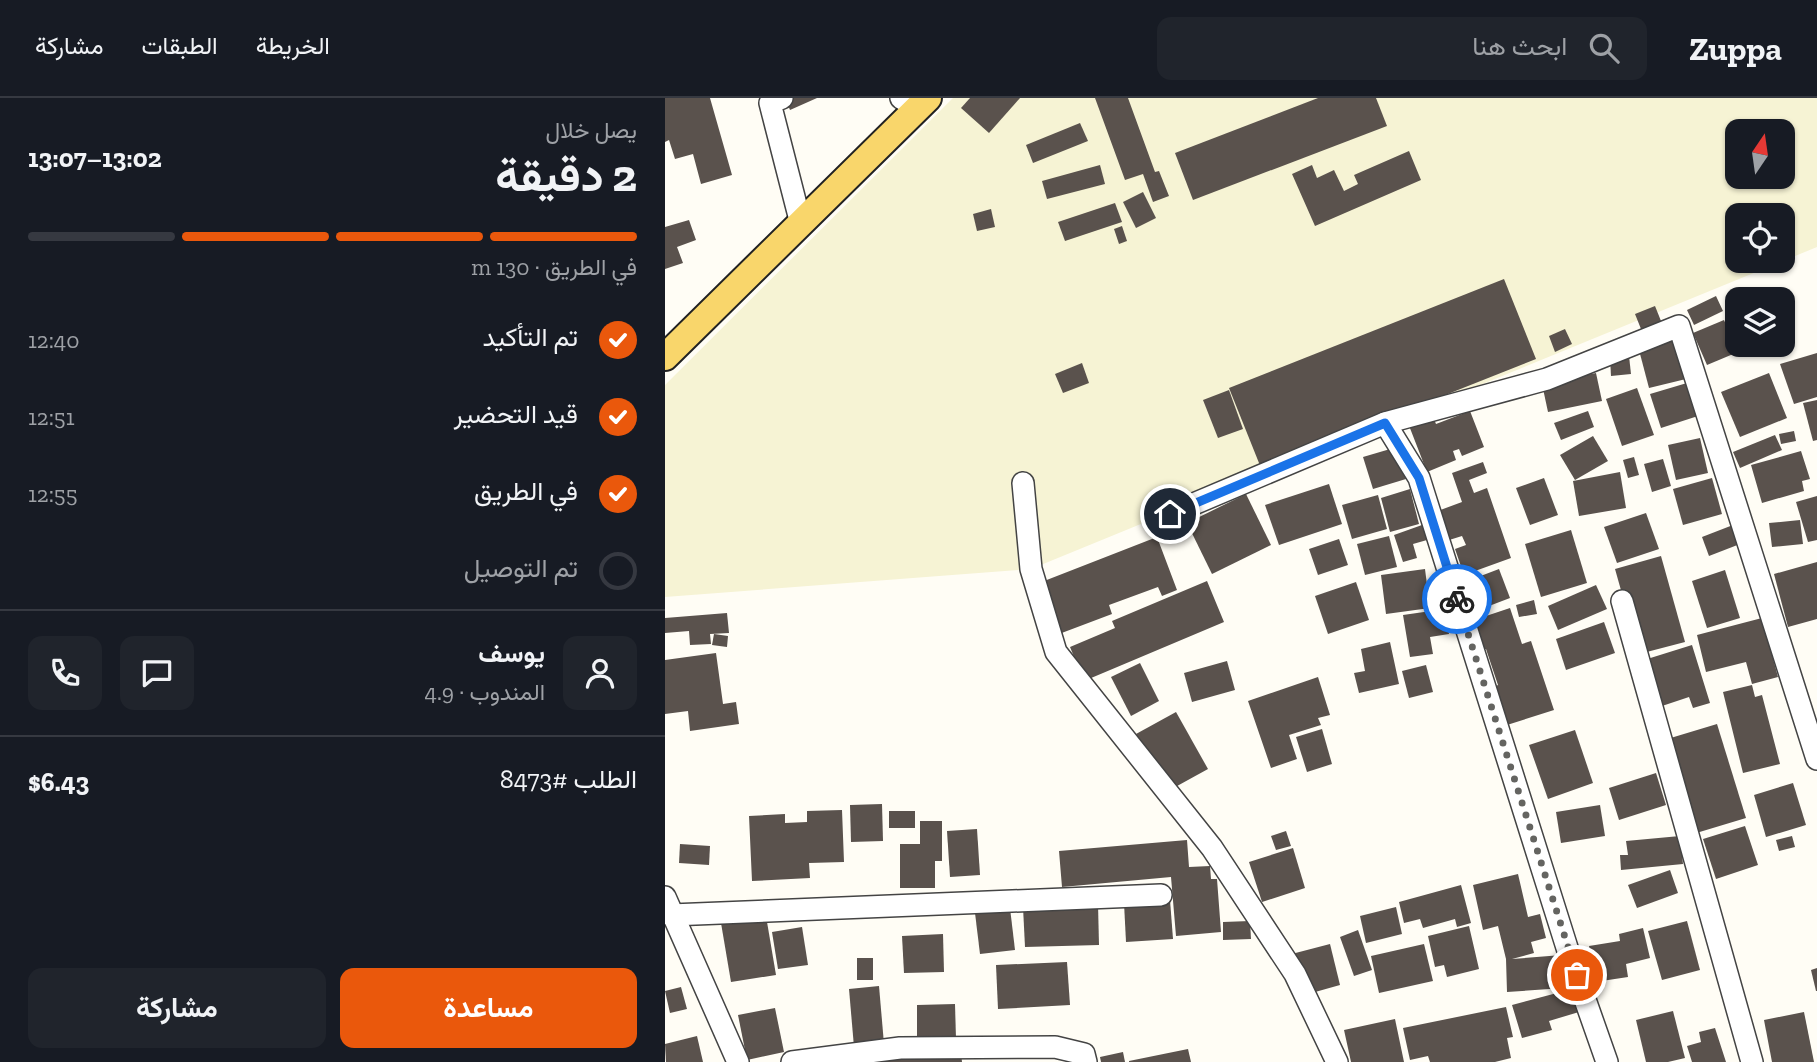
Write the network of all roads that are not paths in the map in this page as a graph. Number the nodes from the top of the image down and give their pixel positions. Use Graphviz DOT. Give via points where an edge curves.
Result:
graph roads {
  1 [pos="782,98"];
  2 [pos="915,101"];
  3 [pos="801,224"];
  4 [pos="665,356"];
  5 [pos="1385,423"];
  6 [pos="1023,483"];
  7 [pos="1170,514"];
  8 [pos="1622,601"];
  9 [pos="1817,759"];
  10 [pos="1161,895"];
  11 [pos="668,906"];
  12 [pos="737,1062"];
  13 [pos="792,1062"];
  14 [pos="1086,1062"];
  15 [pos="1337,1062"];
  16 [pos="1607,1062"];
  17 [pos="1752,1062"];
  1 -- 3 [label="street" via="770,103"];
  2 -- 3 [label="main road"];
  3 -- 4 [label="main road"];
  5 -- 7 [label="street"];
  5 -- 9 [label="street" via="1548,379 1679,326"];
  5 -- 16 [label="street" via="1419,478"];
  6 -- 15 [label="street" via="1031,569 1056,652 1212,848 1295,974"];
  8 -- 17 [label="street"];
  10 -- 11 [label="street"];
  11 -- 12 [label="street"];
  13 -- 14 [label="street" via="900,1048 978,1047 1055,1047 1083,1054"];
}
